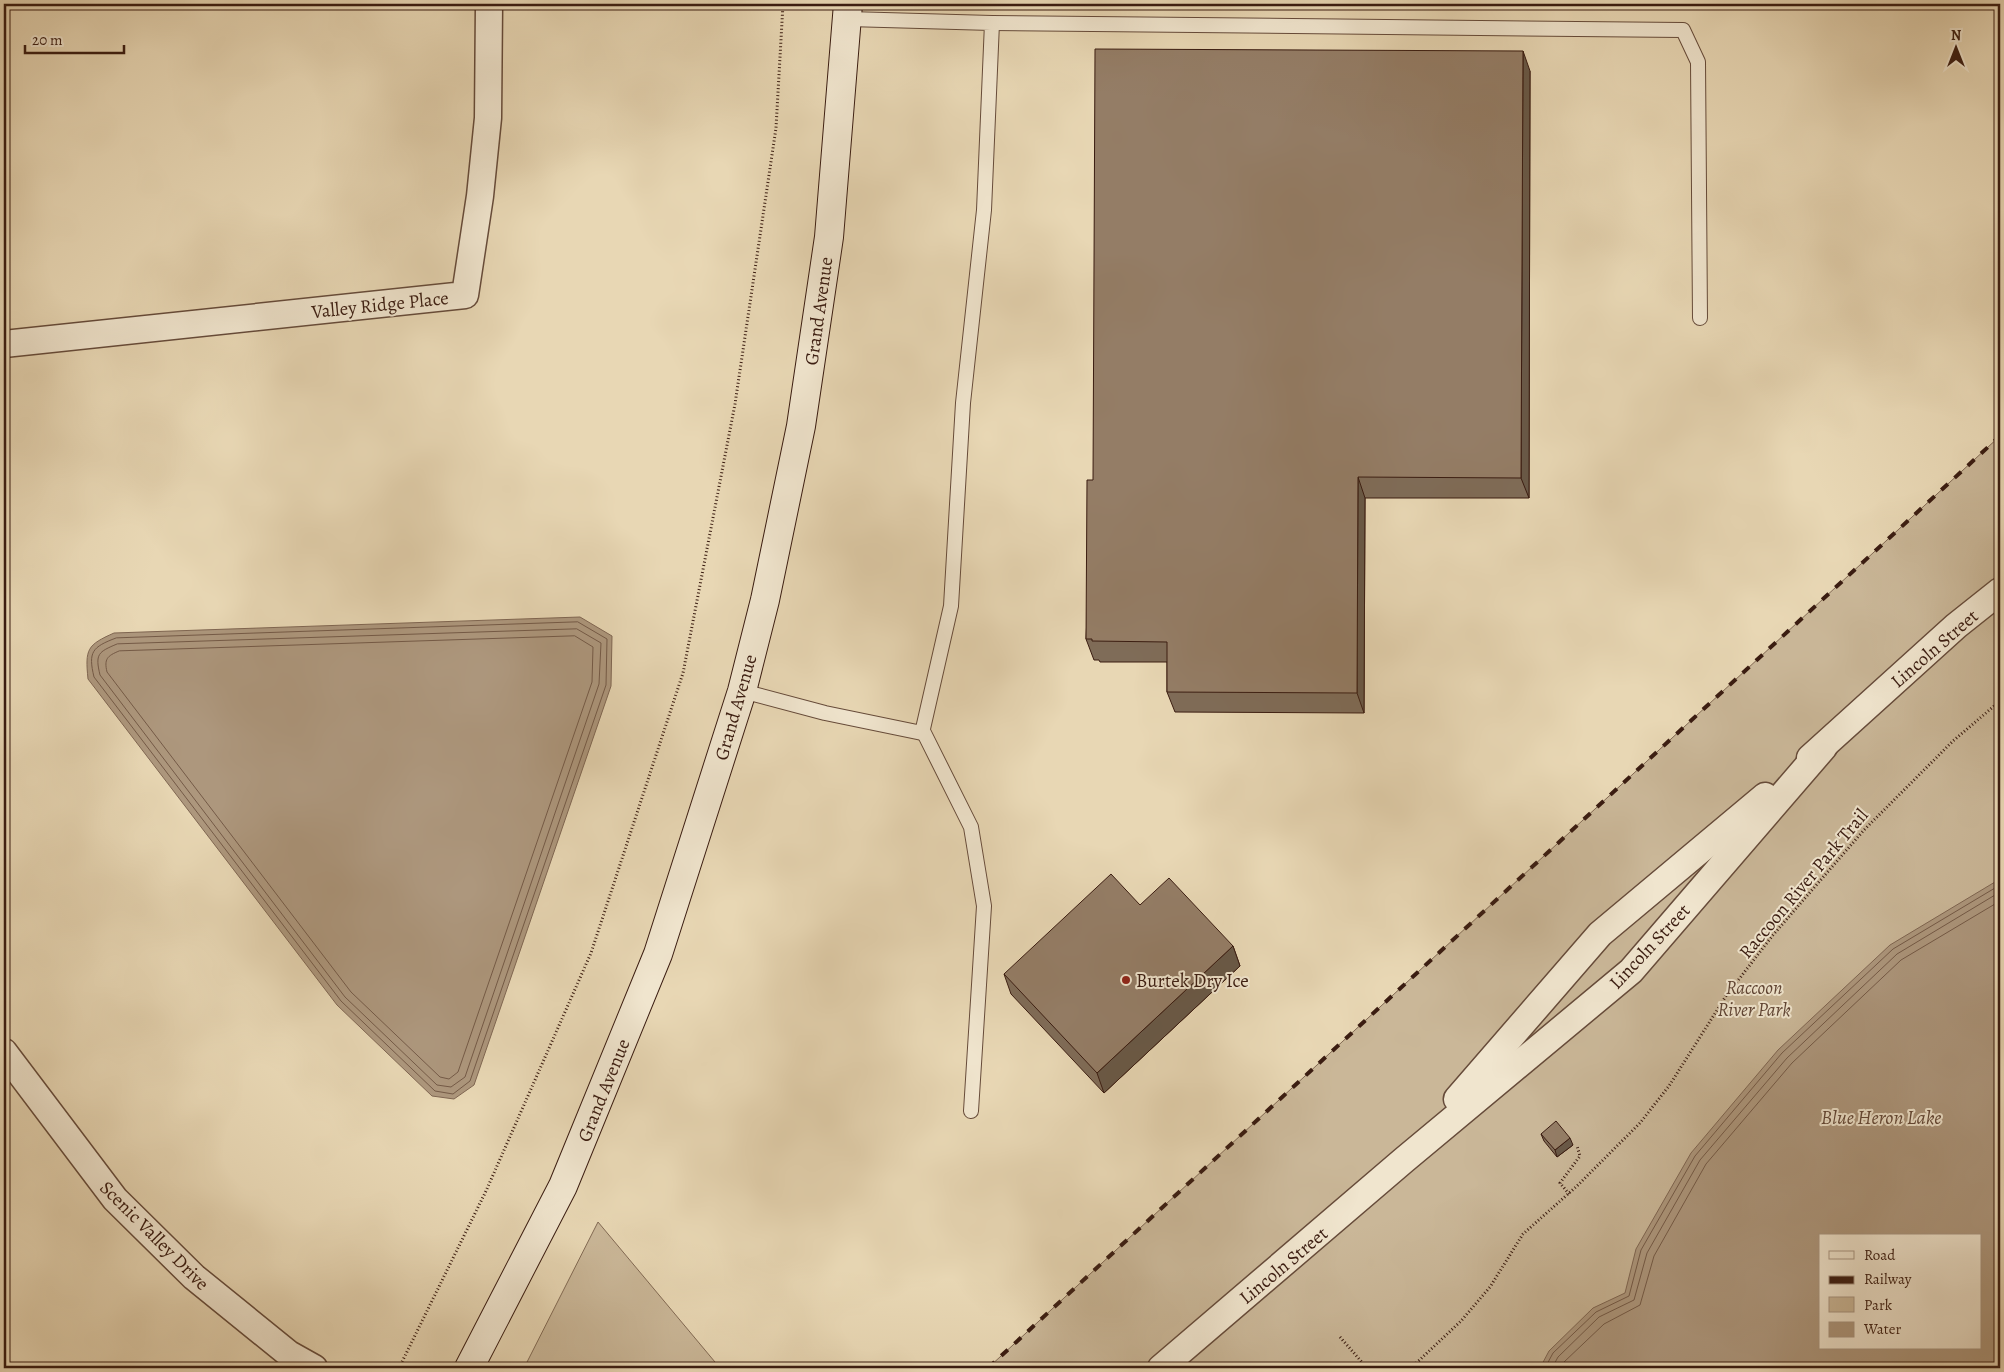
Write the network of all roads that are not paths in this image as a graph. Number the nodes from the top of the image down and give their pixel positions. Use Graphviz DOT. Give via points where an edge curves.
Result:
graph roads {
  1 [pos="489,4"];
  2 [pos="848,11"];
  3 [pos="992,23"];
  4 [pos="1700,318"];
  5 [pos="4,344"];
  6 [pos="2000,591"];
  7 [pos="742,691"];
  8 [pos="922,731"];
  9 [pos="1824,747"];
  10 [pos="4,1052"];
  11 [pos="971,1111"];
  12 [pos="1404,1160"];
  13 [pos="314,1368"];
  14 [pos="469,1368"];
  15 [pos="1161,1368"];
  1 -- 5 [label="street, Valley Ridge Place" via="488,118 465,295"];
  2 -- 3 [label="lane"];
  2 -- 7 [label="main road, Grand Avenue" via="829,238 800,426"];
  3 -- 4 [label="lane" via="1683,30 1698,62"];
  3 -- 8 [label="lane" via="984,210 963,403 952,606"];
  6 -- 9 [label="street, Lincoln Street" via="1956,626"];
  7 -- 8 [label="lane"];
  7 -- 14 [label="main road, Grand Avenue" via="658,954 563,1186"];
  8 -- 11 [label="lane" via="971,827 984,906"];
  9 -- 12 [label="street, Lincoln Street" via="1600,934"];
  9 -- 12 [label="street, Lincoln Street" via="1631,971"];
  10 -- 13 [label="street, Scenic Valley Drive" via="115,1199 194,1277 289,1354"];
  12 -- 15 [label="street, Lincoln Street"];
}
